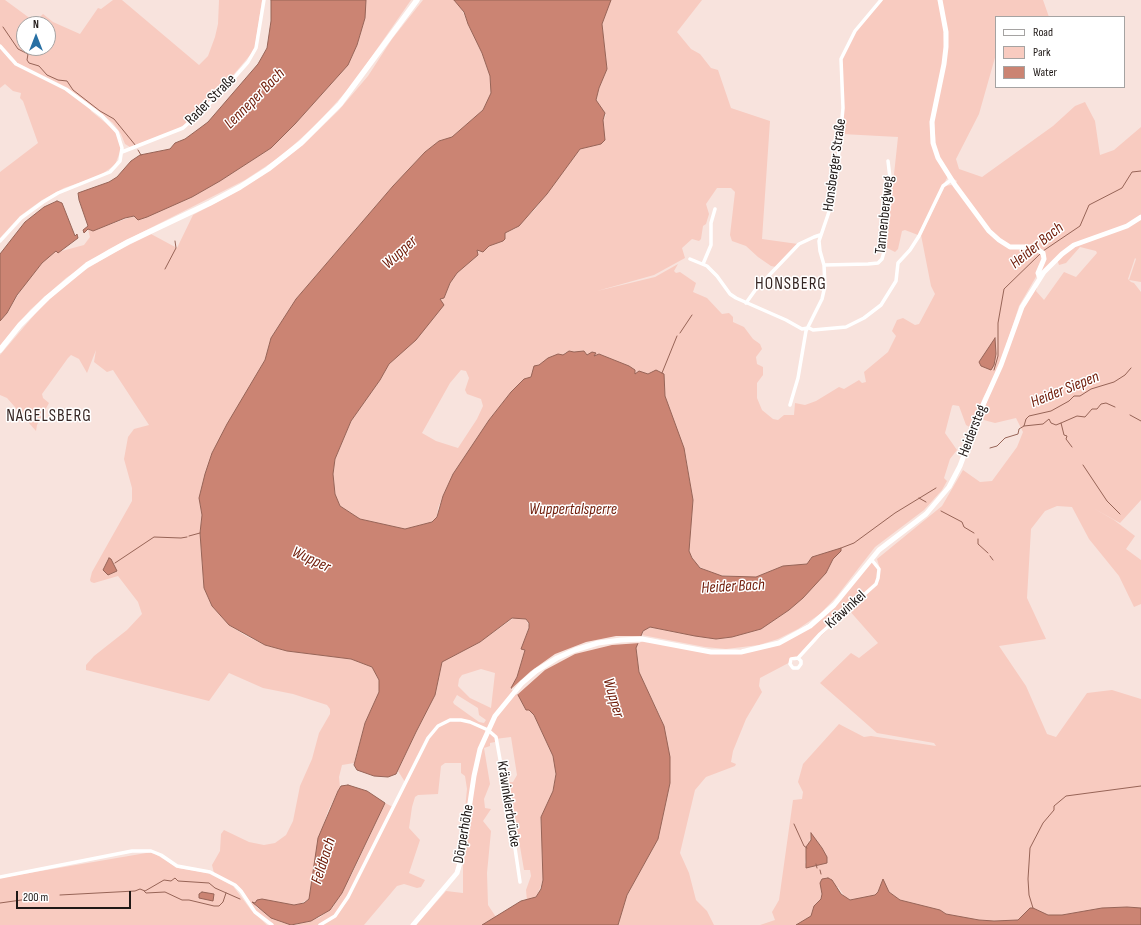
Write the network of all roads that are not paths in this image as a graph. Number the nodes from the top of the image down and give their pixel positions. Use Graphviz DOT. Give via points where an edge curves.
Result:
graph roads {
  1 [pos="264,0"];
  2 [pos="417,0"];
  3 [pos="881,0"];
  4 [pos="940,0"];
  5 [pos="0,46"];
  6 [pos="122,152"];
  7 [pos="888,161"];
  8 [pos="951,180"];
  9 [pos="715,209"];
  10 [pos="1141,218"];
  11 [pos="820,236"];
  12 [pos="0,241"];
  13 [pos="690,259"];
  14 [pos="702,264"];
  15 [pos="824,265"];
  16 [pos="1040,278"];
  17 [pos="746,303"];
  18 [pos="809,328"];
  19 [pos="0,350"];
  20 [pos="790,406"];
  21 [pos="871,559"];
  22 [pos="655,641"];
  23 [pos="798,658"];
  24 [pos="488,730"];
  25 [pos="0,877"];
  26 [pos="520,882"];
  27 [pos="272,925"];
  28 [pos="320,925"];
  29 [pos="413,925"];
  1 -- 6 [label="street, Rader Straße" via="256,48 248,62 219,95 183,128"];
  2 -- 19 [label="main road" via="340,104 293,150 268,169 226,194 87,265 47,298"];
  3 -- 11 [label="street, Honsberger Straße" via="855,31 841,59 842,108 838,161 832,203"];
  4 -- 8 [label="main road" via="946,47 934,107 933,135 938,158"];
  5 -- 6 [label="street" via="16,64 66,89 102,116 119,134"];
  6 -- 12 [label="street" via="120,161 110,172 58,193 43,202 21,218"];
  7 -- 15 [label="street, Tannenbergweg" via="890,172 884,252 880,261 868,264"];
  8 -- 16 [label="main road" via="999,240 1010,247 1033,247 1042,252 1044,259 1038,273"];
  8 -- 18 [label="street" via="943,186 919,236 898,264 894,285 881,305 846,327 813,330"];
  9 -- 14 [label="street" via="711,224 711,245"];
  10 -- 16 [label="main road" via="1127,226 1074,245 1054,261"];
  11 -- 15 [label="street, Honsberger Straße"];
  11 -- 17 [label="street" via="814,236 799,244"];
  13 -- 14 [label="street"];
  14 -- 17 [label="street" via="717,276 730,294"];
  15 -- 18 [label="street, Honsberger Straße" via="824,293"];
  16 -- 21 [label="main road, Heidersteg" via="1022,307 1001,365 949,487 932,509"];
  17 -- 18 [label="street" via="802,329"];
  18 -- 20 [label="street, Honsberger Straße" via="805,334 798,378"];
  21 -- 22 [label="main road, Heidersteg" via="828,611 806,629 779,643 752,650 721,652"];
  21 -- 23 [label="street, Kräwinkel" via="879,569 876,584 820,634"];
  22 -- 24 [label="main road, Dörperhöhe" via="615,640 575,650 546,665 514,692"];
  24 -- 26 [label="street, Kräwinklerbrücke" via="497,740"];
  24 -- 28 [label="street" via="458,719 444,723 433,731 348,897 338,912"];
  24 -- 29 [label="main road, Dörperhöhe" via="476,764 459,867 451,881"];
  25 -- 27 [label="street" via="132,851 152,851 177,866 210,872 235,885 255,912"];
}
